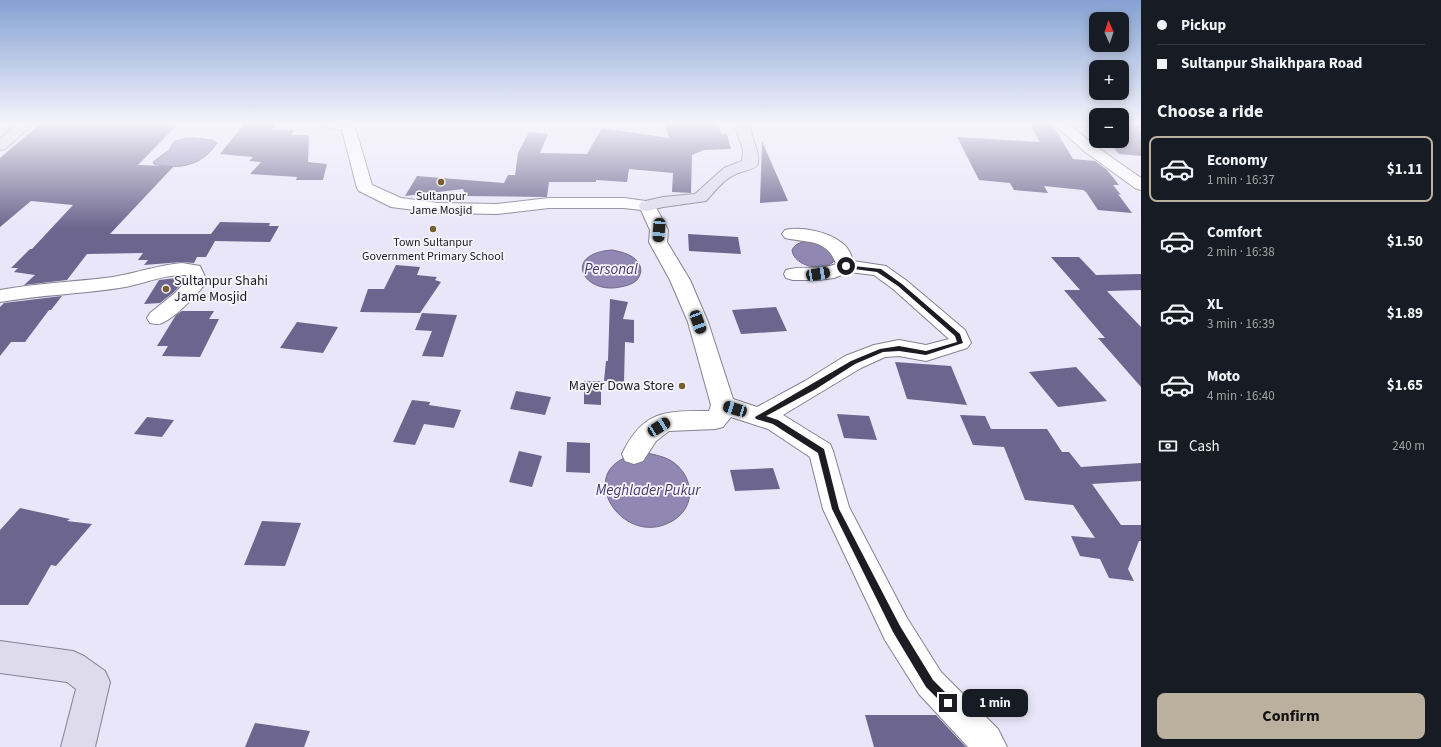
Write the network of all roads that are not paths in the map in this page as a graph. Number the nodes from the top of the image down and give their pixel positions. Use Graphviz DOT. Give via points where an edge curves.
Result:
graph roads {
  1 [pos="357,159"];
  2 [pos="750,159"];
  3 [pos="1105,159"];
  4 [pos="1141,184"];
  5 [pos="647,206"];
  6 [pos="791,234"];
  7 [pos="846,266"];
  8 [pos="793,274"];
  9 [pos="0,296"];
  10 [pos="157,318"];
  11 [pos="723,406"];
  12 [pos="759,417"];
  13 [pos="828,452"];
  14 [pos="634,454"];
  15 [pos="908,629"];
  16 [pos="0,657"];
  17 [pos="78,747"];
  18 [pos="990,747"];
  1 -- 5 [label="street" via="365,188 397,203 438,208 497,209 549,203 624,203"];
  2 -- 5 [label="main road" via="750,164 729,171 700,198"];
  3 -- 4 [label="street"];
  5 -- 11 [label="street" via="659,230 658,242 680,280 698,322"];
  6 -- 7 [label="street" via="804,234 827,242 838,249"];
  7 -- 8 [label="street" via="834,272"];
  7 -- 12 [label="street" via="879,270 958,335 960,343 926,353 899,348 882,350 853,362"];
  9 -- 10 [label="street" via="25,291 112,283 168,269 193,270 197,281 182,298"];
  11 -- 12 [label="street"];
  11 -- 14 [label="street" via="715,420 666,422 638,444"];
  12 -- 18 [label="street" via="776,422 821,451 836,509 896,629 930,683"];
  13 -- 15 [label="street" via="843,508"];
  16 -- 17 [label="main road" via="73,667 94,682"];
}
